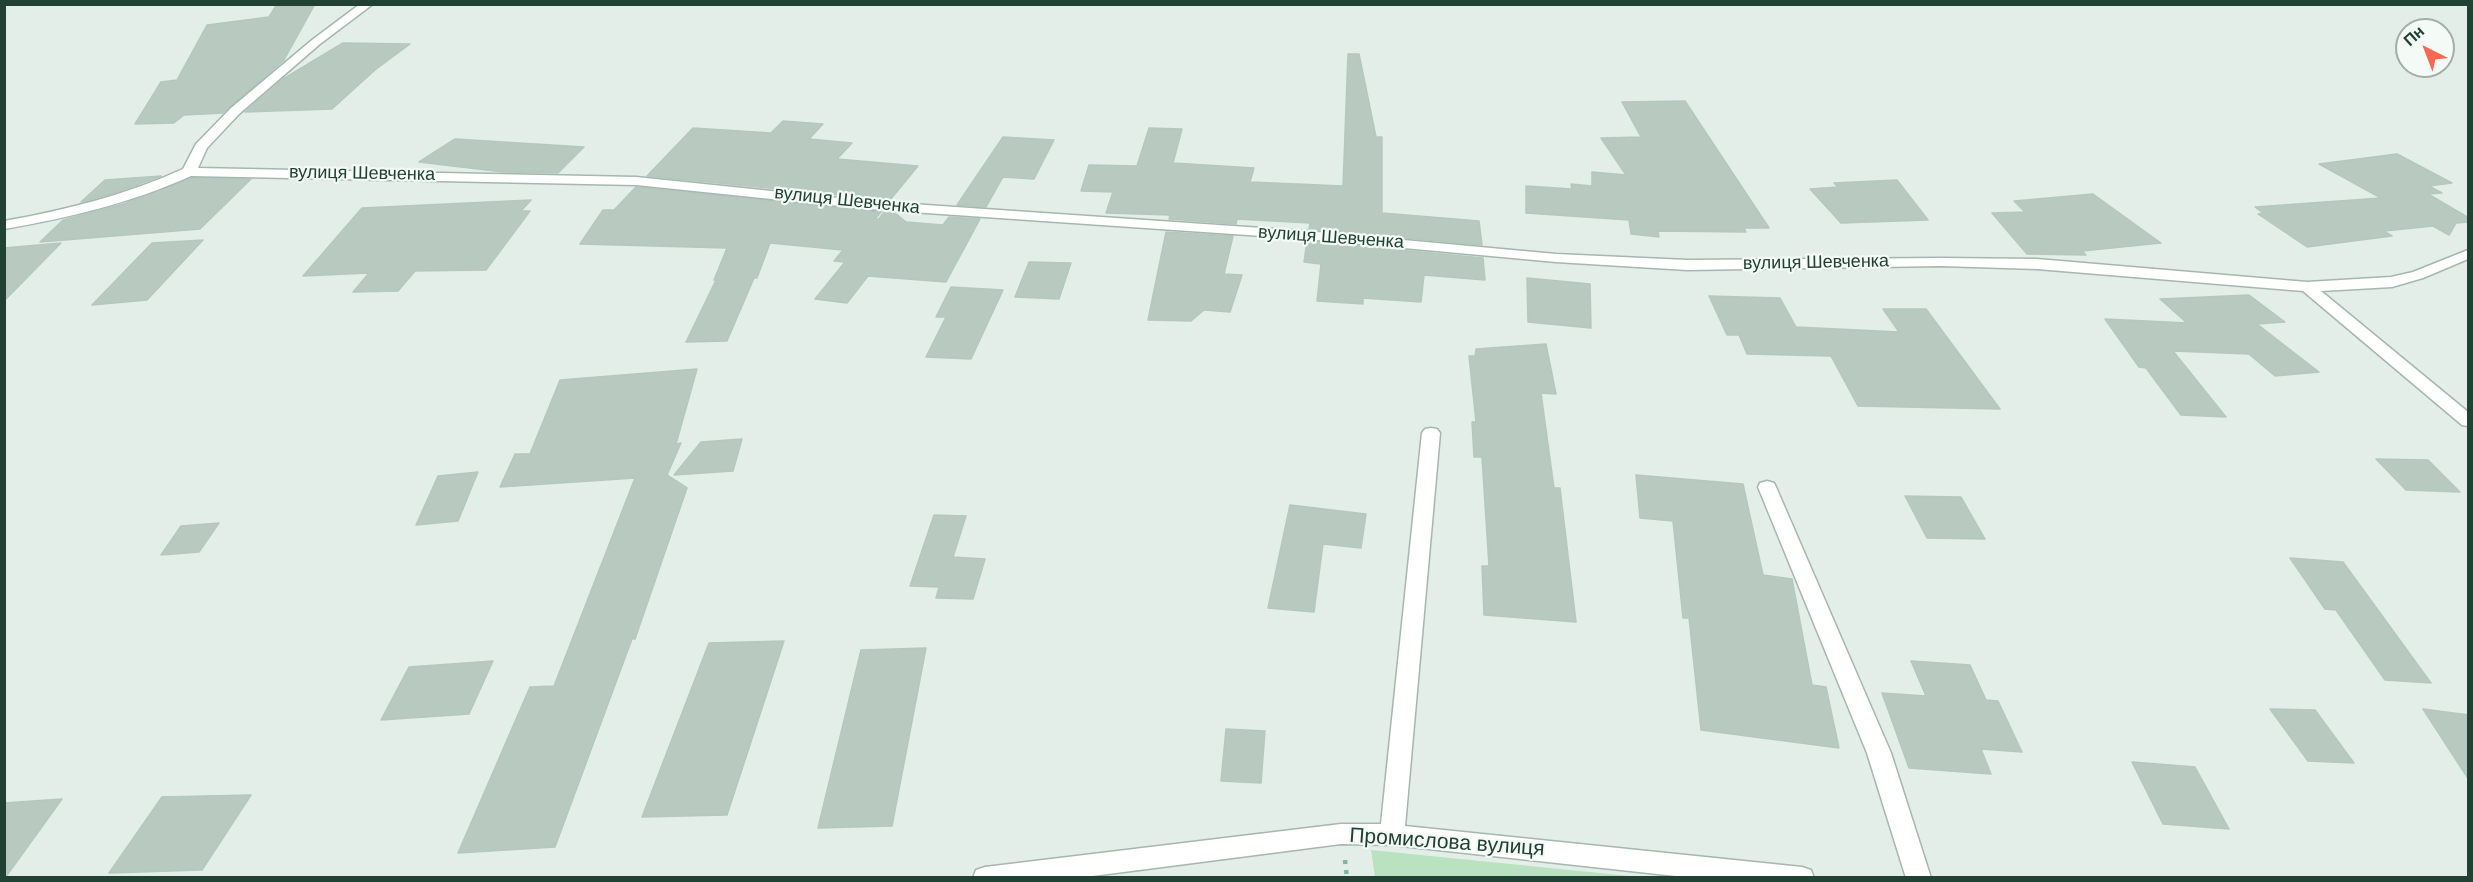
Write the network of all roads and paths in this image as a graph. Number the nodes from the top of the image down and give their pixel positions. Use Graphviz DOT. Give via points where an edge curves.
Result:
graph roads {
  1 [pos="368,4"];
  2 [pos="189,172"];
  3 [pos="4,225"];
  4 [pos="2469,254"];
  5 [pos="2307,287"];
  6 [pos="2469,421"];
  7 [pos="1431,433"];
  8 [pos="1767,487"];
  9 [pos="1392,835"];
  10 [pos="985,878"];
  11 [pos="1802,878"];
  12 [pos="1919,878"];
  1 -- 2 [label="street" via="235,111 201,147"];
  2 -- 3 [label="street, вулиця Шевченка" via="117,200"];
  2 -- 5 [label="street, вулиця Шевченка" via="636,181 868,205 1306,235 1556,258 1687,265 2037,264"];
  4 -- 5 [label="street, вулиця Шевченка" via="2392,282"];
  5 -- 6 [label="street"];
  7 -- 9 [label="street"];
  8 -- 12 [label="street" via="1879,753"];
  9 -- 10 [label="street, Промислова вулиця" via="1341,834"];
  9 -- 11 [label="street, Промислова вулиця"];
}
